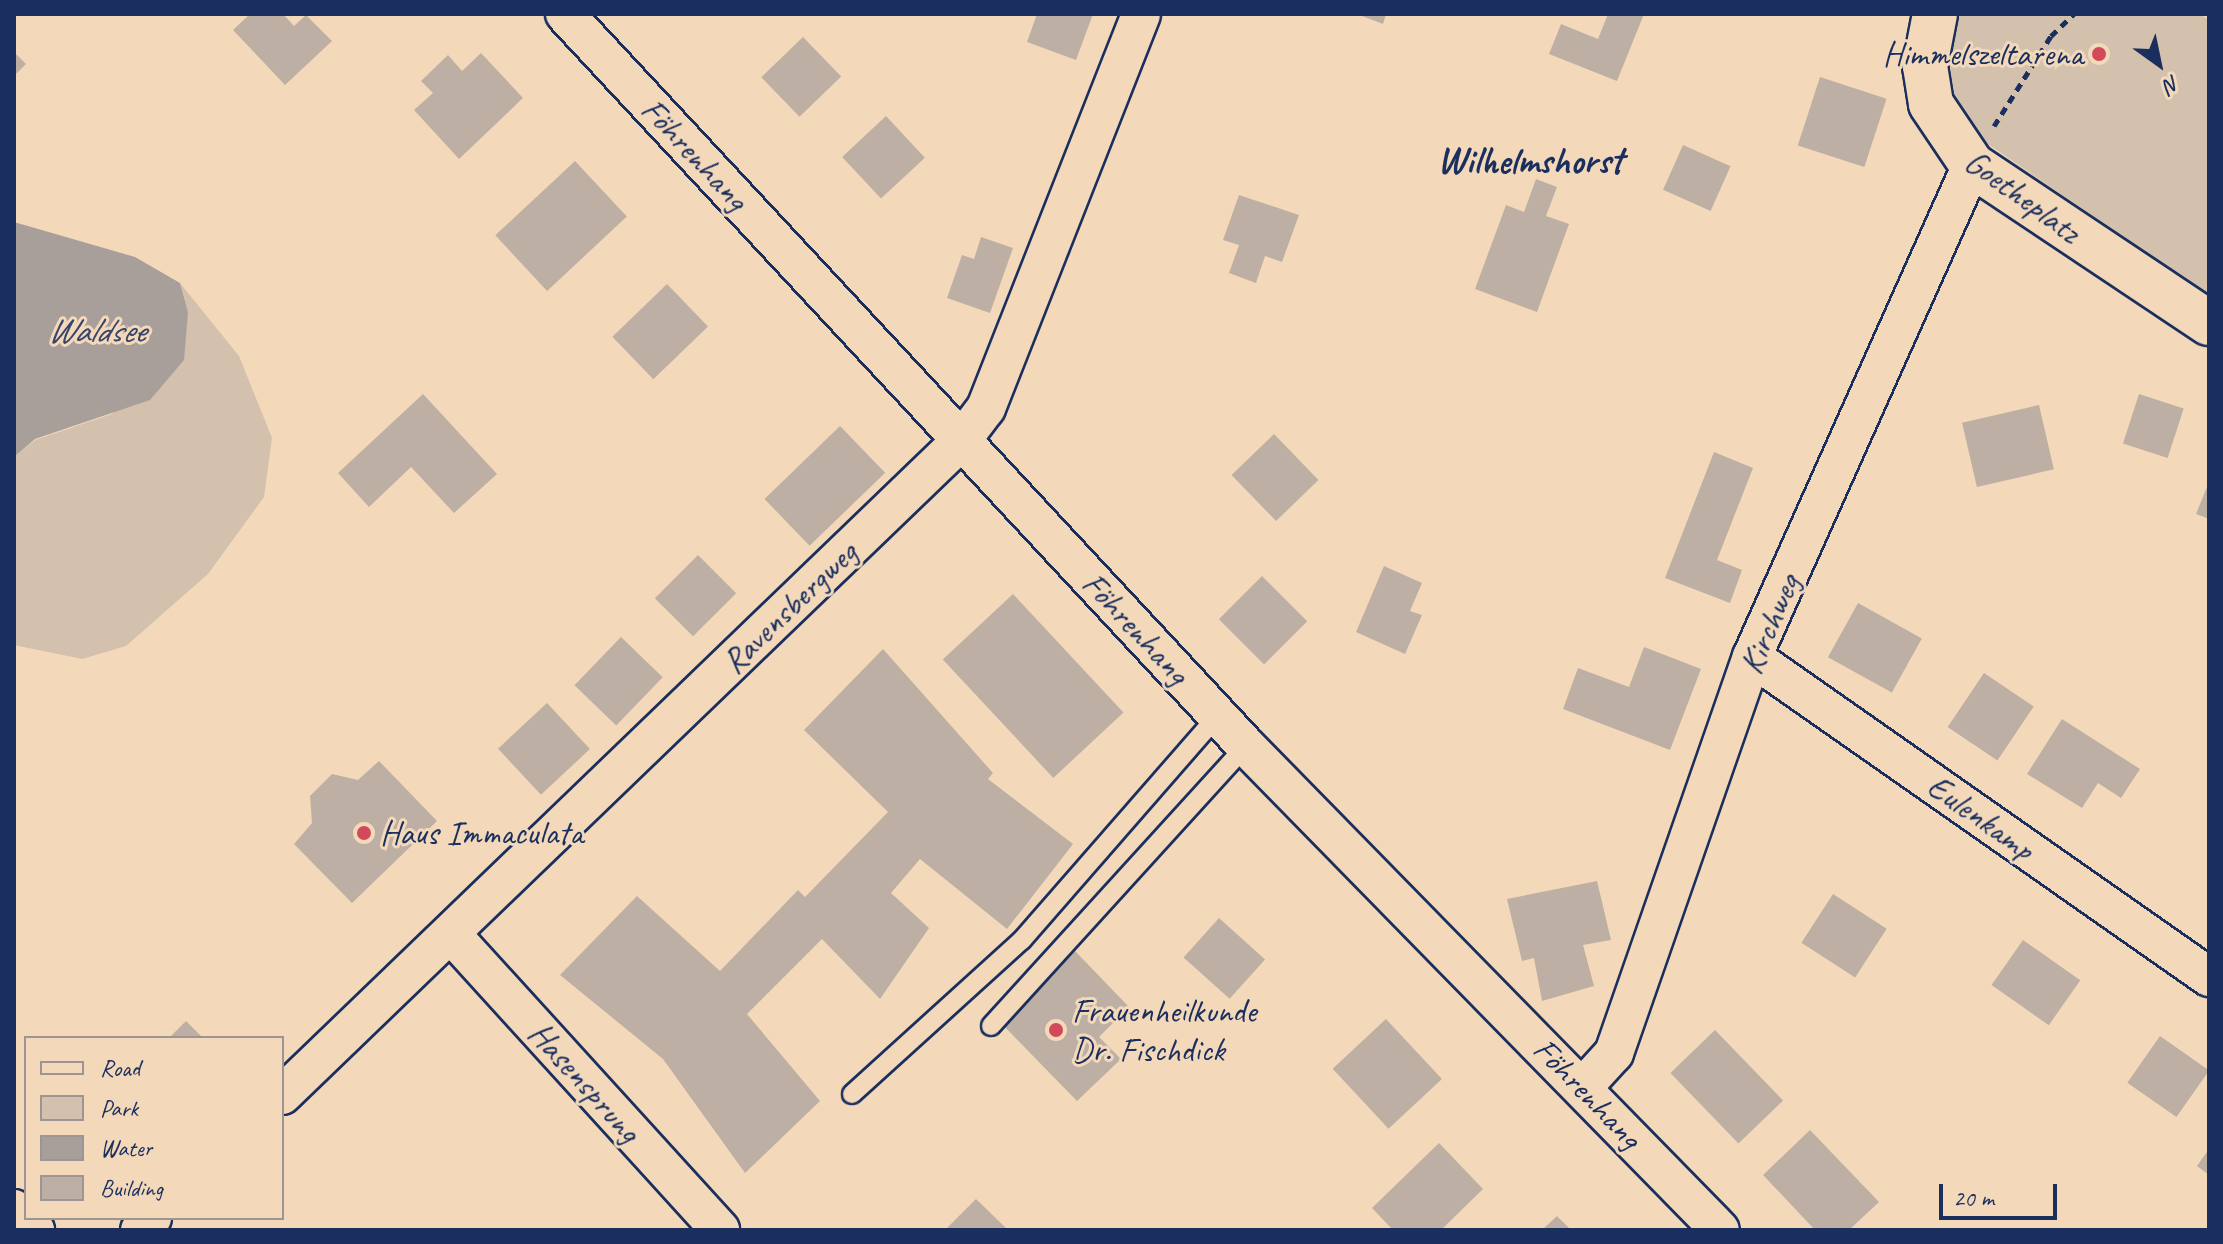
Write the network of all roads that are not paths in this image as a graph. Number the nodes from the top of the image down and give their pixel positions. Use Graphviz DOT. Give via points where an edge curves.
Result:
graph roads {
  1 [pos="565,14"];
  2 [pos="1141,14"];
  3 [pos="1935,14"];
  4 [pos="1972,165"];
  5 [pos="2209,323"];
  6 [pos="961,441"];
  7 [pos="1752,657"];
  8 [pos="1218,715"];
  9 [pos="1246,746"];
  10 [pos="451,934"];
  11 [pos="2209,977"];
  12 [pos="991,1026"];
  13 [pos="1583,1087"];
  14 [pos="284,1093"];
  15 [pos="852,1094"];
  16 [pos="720,1230"];
  17 [pos="1720,1230"];
  1 -- 6 [label="street, Föhrenhang"];
  2 -- 6 [label="street, Ravensbergweg" via="986,408"];
  3 -- 4 [label="street, Goetheplatz" via="1925,66 1931,104"];
  4 -- 5 [label="street, Goetheplatz"];
  4 -- 7 [label="street, Kirchweg"];
  6 -- 8 [label="street, Föhrenhang"];
  6 -- 10 [label="street, Ravensbergweg"];
  7 -- 11 [label="street, Eulenkamp"];
  7 -- 13 [label="street, Kirchweg" via="1614,1053"];
  8 -- 9 [label="street, Föhrenhang"];
  8 -- 15 [label="lane" via="1022,940"];
  9 -- 12 [label="lane"];
  9 -- 13 [label="street, Föhrenhang"];
  10 -- 14 [label="street, Ravensbergweg"];
  10 -- 16 [label="street, Hasensprung"];
  13 -- 17 [label="street, Föhrenhang"];
}
